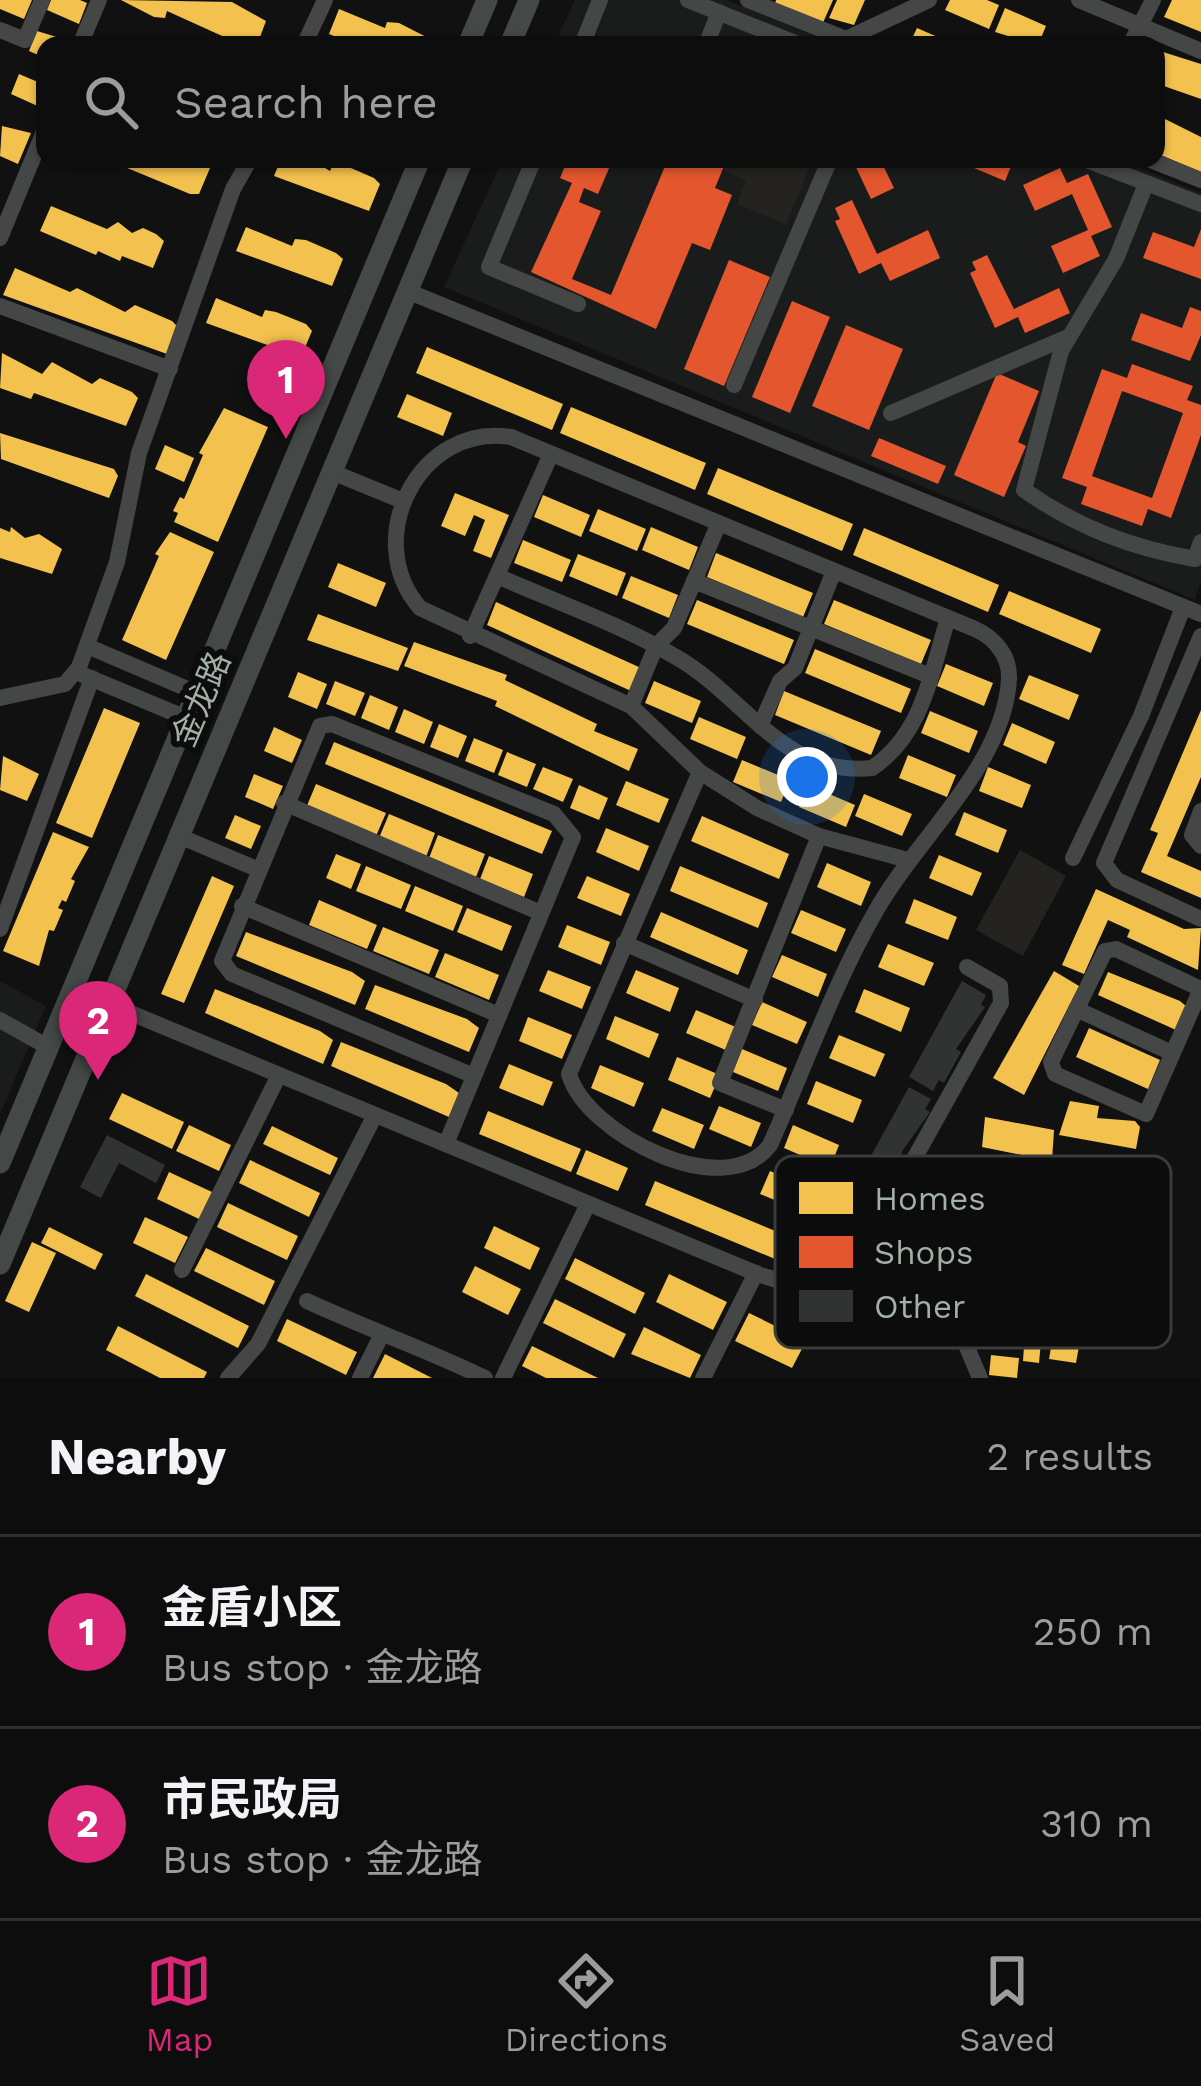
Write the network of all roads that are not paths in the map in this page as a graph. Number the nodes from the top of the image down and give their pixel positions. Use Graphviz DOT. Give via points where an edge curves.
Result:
graph roads {
  1 [pos="42,0"];
  2 [pos="99,0"];
  3 [pos="325,0"];
  4 [pos="487,0"];
  5 [pos="529,0"];
  6 [pos="600,0"];
  7 [pos="688,0"];
  8 [pos="929,0"];
  9 [pos="1079,0"];
  10 [pos="1154,0"];
  11 [pos="759,2"];
  12 [pos="719,12"];
  13 [pos="1138,25"];
  14 [pos="0,30"];
  15 [pos="84,36"];
  16 [pos="308,36"];
  17 [pos="472,36"];
  18 [pos="514,36"];
  19 [pos="586,36"];
  20 [pos="710,36"];
  21 [pos="778,36"];
  22 [pos="840,36"];
  23 [pos="865,36"];
  24 [pos="1134,36"];
  25 [pos="1165,36"];
  26 [pos="1165,36"];
  27 [pos="1201,51"];
  28 [pos="36,151"];
  29 [pos="1165,166"];
  30 [pos="243,168"];
  31 [pos="416,168"];
  32 [pos="459,168"];
  33 [pos="529,168"];
  34 [pos="826,168"];
  35 [pos="1106,168"];
  36 [pos="1201,180"];
  37 [pos="1146,184"];
  38 [pos="1201,204"];
  39 [pos="0,238"];
  40 [pos="407,291"];
  41 [pos="578,304"];
  42 [pos="0,306"];
  43 [pos="1069,336"];
  44 [pos="170,369"];
  45 [pos="734,385"];
  46 [pos="891,412"];
  47 [pos="550,454"];
  48 [pos="332,472"];
  49 [pos="403,501"];
  50 [pos="719,524"];
  51 [pos="1201,542"];
  52 [pos="834,571"];
  53 [pos="497,576"];
  54 [pos="694,580"];
  55 [pos="1192,612"];
  56 [pos="948,618"];
  57 [pos="811,628"];
  58 [pos="470,636"];
  59 [pos="1201,637"];
  60 [pos="87,646"];
  61 [pos="656,646"];
  62 [pos="84,675"];
  63 [pos="930,676"];
  64 [pos="1183,687"];
  65 [pos="197,693"];
  66 [pos="1201,694"];
  67 [pos="0,698"];
  68 [pos="631,706"];
  69 [pos="186,718"];
  70 [pos="760,726"];
  71 [pos="700,772"];
  72 [pos="284,803"];
  73 [pos="1201,811"];
  74 [pos="179,836"];
  75 [pos="819,836"];
  76 [pos="1201,846"];
  77 [pos="1073,857"];
  78 [pos="908,860"];
  79 [pos="257,868"];
  80 [pos="242,905"];
  81 [pos="541,913"];
  82 [pos="1201,919"];
  83 [pos="0,929"];
  84 [pos="624,943"];
  85 [pos="967,968"];
  86 [pos="1201,989"];
  87 [pos="755,1000"];
  88 [pos="109,1004"];
  89 [pos="1076,1009"];
  90 [pos="499,1016"];
  91 [pos="0,1020"];
  92 [pos="48,1047"];
  93 [pos="1172,1053"];
  94 [pos="279,1075"];
  95 [pos="474,1076"];
  96 [pos="786,1110"];
  97 [pos="374,1115"];
  98 [pos="446,1144"];
  99 [pos="916,1156"];
  100 [pos="0,1163"];
  101 [pos="588,1204"];
  102 [pos="0,1264"];
  103 [pos="182,1270"];
  104 [pos="756,1274"];
  105 [pos="775,1279"];
  106 [pos="308,1301"];
  107 [pos="381,1336"];
  108 [pos="967,1348"];
  109 [pos="228,1378"];
  110 [pos="360,1378"];
  111 [pos="485,1378"];
  112 [pos="502,1378"];
  113 [pos="704,1378"];
  114 [pos="980,1378"];
  1 -- 14 [label="street" via="25,40"];
  2 -- 15 [label="street"];
  3 -- 16 [label="street"];
  4 -- 17 [label="main road"];
  5 -- 18 [label="main road"];
  6 -- 19 [label="street"];
  7 -- 12 [label="street"];
  8 -- 23 [label="street"];
  9 -- 13 [label="street"];
  10 -- 13 [label="street"];
  11 -- 22 [label="street"];
  12 -- 20 [label="street"];
  12 -- 21 [label="street"];
  13 -- 24 [label="street"];
  13 -- 26 [label="street"];
  25 -- 27 [label="street"];
  28 -- 39 [label="street"];
  29 -- 36 [label="street"];
  30 -- 44 [label="street"];
  31 -- 65 [label="main road, 金龙路"];
  32 -- 40 [label="main road, 金龙路"];
  33 -- 41 [label="street" via="489,267"];
  34 -- 45 [label="street"];
  35 -- 37 [label="street"];
  37 -- 38 [label="street"];
  37 -- 43 [label="street" via="1116,260"];
  40 -- 48 [label="main road, 金龙路"];
  40 -- 55 [label="street"];
  42 -- 44 [label="street"];
  43 -- 46 [label="street"];
  43 -- 51 [label="street" via="1024,490 1132,546 1195,560"];
  44 -- 60 [label="street"];
  47 -- 49 [label="street" via="511,437 468,438 438,455"];
  47 -- 50 [label="street"];
  47 -- 53 [label="street"];
  48 -- 49 [label="street"];
  48 -- 74 [label="main road, 金龙路"];
  49 -- 58 [label="street" via="395,547 407,591 428,614"];
  50 -- 52 [label="street"];
  50 -- 54 [label="street"];
  52 -- 56 [label="street"];
  52 -- 57 [label="street"];
  53 -- 58 [label="street"];
  53 -- 61 [label="street"];
  54 -- 57 [label="street"];
  54 -- 61 [label="street" via="674,628"];
  55 -- 77 [label="street"];
  56 -- 63 [label="street"];
  56 -- 78 [label="street" via="994,641 1009,683 975,766"];
  57 -- 63 [label="street"];
  57 -- 70 [label="street"];
  58 -- 68 [label="street"];
  59 -- 64 [label="street"];
  60 -- 62 [label="street"];
  60 -- 65 [label="street"];
  61 -- 68 [label="street"];
  61 -- 70 [label="street"];
  62 -- 67 [label="street"];
  62 -- 69 [label="street"];
  62 -- 83 [label="street"];
  63 -- 70 [label="street" via="910,732 872,768 808,761"];
  64 -- 66 [label="street"];
  64 -- 82 [label="street" via="1104,863 1117,880"];
  65 -- 69 [label="main road, 金龙路"];
  68 -- 71 [label="street"];
  69 -- 92 [label="main road, 金龙路"];
  71 -- 75 [label="street"];
  71 -- 84 [label="street"];
  72 -- 79 [label="street"];
  72 -- 81 [label="street"];
  72 -- 81 [label="street" via="313,733 332,724 554,814 573,837"];
  73 -- 76 [label="street" via="1192,835"];
  74 -- 79 [label="street"];
  74 -- 88 [label="main road, 金龙路"];
  75 -- 78 [label="street"];
  75 -- 87 [label="street"];
  78 -- 96 [label="street" via="874,914"];
  79 -- 80 [label="street"];
  80 -- 90 [label="street"];
  80 -- 95 [label="street" via="222,954 228,971"];
  81 -- 90 [label="street"];
  84 -- 87 [label="street"];
  84 -- 96 [label="street" via="572,1059 572,1084 588,1112 701,1168 726,1170 765,1152"];
  85 -- 99 [label="street" via="1000,986 1001,1003"];
  86 -- 89 [label="street" via="1109,949"];
  86 -- 93 [label="street"];
  87 -- 96 [label="street" via="720,1082"];
  88 -- 94 [label="street"];
  88 -- 102 [label="main road, 金龙路"];
  89 -- 93 [label="street"];
  89 -- 93 [label="street" via="1051,1062 1064,1081 1146,1114"];
  90 -- 95 [label="street"];
  91 -- 92 [label="street"];
  92 -- 100 [label="main road, 金龙路"];
  94 -- 97 [label="street"];
  94 -- 103 [label="street"];
  95 -- 98 [label="street"];
  97 -- 98 [label="street"];
  97 -- 109 [label="street" via="258,1343"];
  98 -- 101 [label="street"];
  101 -- 104 [label="street"];
  101 -- 112 [label="street"];
  104 -- 105 [label="street"];
  104 -- 113 [label="street"];
  106 -- 107 [label="street"];
  107 -- 110 [label="street"];
  107 -- 111 [label="street" via="400,1336"];
  108 -- 114 [label="street"];
}
